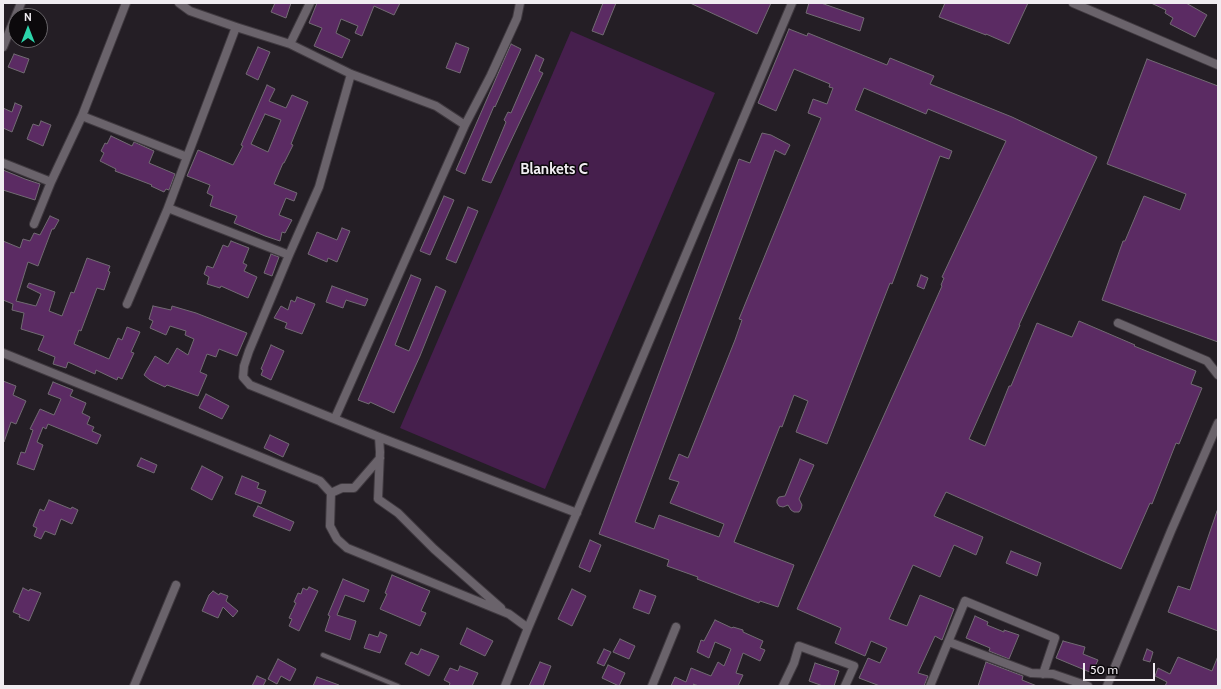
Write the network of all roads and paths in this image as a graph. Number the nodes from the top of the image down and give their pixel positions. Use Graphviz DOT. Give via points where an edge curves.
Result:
graph roads {
  1 [pos="21,3"];
  2 [pos="126,3"];
  3 [pos="179,3"];
  4 [pos="310,3"];
  5 [pos="520,3"];
  6 [pos="792,3"];
  7 [pos="1073,3"];
  8 [pos="236,28"];
  9 [pos="290,44"];
  10 [pos="3,48"];
  11 [pos="1218,65"];
  12 [pos="351,74"];
  13 [pos="82,116"];
  14 [pos="465,125"];
  15 [pos="187,157"];
  16 [pos="3,163"];
  17 [pos="51,182"];
  18 [pos="168,208"];
  19 [pos="34,224"];
  20 [pos="289,255"];
  21 [pos="127,304"];
  22 [pos="1118,323"];
  23 [pos="3,353"];
  24 [pos="1218,375"];
  25 [pos="335,418"];
  26 [pos="1218,423"];
  27 [pos="378,437"];
  28 [pos="380,458"];
  29 [pos="331,493"];
  30 [pos="577,513"];
  31 [pos="176,585"];
  32 [pos="509,614"];
  33 [pos="676,627"];
  34 [pos="528,628"];
  35 [pos="949,642"];
  36 [pos="323,655"];
  37 [pos="1043,674"];
  38 [pos="134,686"];
  39 [pos="398,686"];
  40 [pos="505,686"];
  41 [pos="652,686"];
  42 [pos="783,686"];
  43 [pos="845,686"];
  44 [pos="930,686"];
  45 [pos="1088,686"];
  46 [pos="1107,686"];
  1 -- 10 [label="street"];
  2 -- 13 [label="street"];
  3 -- 8 [label="street" via="190,11"];
  4 -- 9 [label="street"];
  5 -- 14 [label="street" via="517,18"];
  6 -- 30 [label="street"];
  7 -- 11 [label="street"];
  8 -- 9 [label="street"];
  8 -- 15 [label="street"];
  9 -- 12 [label="street"];
  12 -- 14 [label="street" via="436,106"];
  12 -- 20 [label="street" via="319,187"];
  13 -- 15 [label="street"];
  13 -- 17 [label="street"];
  14 -- 25 [label="street"];
  15 -- 18 [label="street"];
  16 -- 17 [label="street"];
  17 -- 19 [label="street"];
  18 -- 20 [label="street"];
  18 -- 21 [label="street"];
  20 -- 25 [label="street" via="249,352 243,377 250,385"];
  22 -- 24 [label="street" via="1207,361"];
  23 -- 29 [label="street" via="320,482"];
  25 -- 27 [label="street"];
  26 -- 46 [label="street"];
  27 -- 28 [label="street"];
  27 -- 30 [label="street"];
  28 -- 29 [label="street" via="354,488 342,488"];
  28 -- 32 [label="street" via="378,499 398,513 434,549"];
  29 -- 32 [label="street" via="330,526 337,539 347,548"];
  30 -- 34 [label="street"];
  31 -- 38 [label="street"];
  32 -- 34 [label="street"];
  33 -- 41 [label="street"];
  34 -- 40 [label="street"];
  35 -- 37 [label="street" via="1031,673"];
  35 -- 37 [label="street" via="965,601 1055,638"];
  35 -- 44 [label="street"];
  36 -- 39 [label="lane"];
  37 -- 45 [label="street" via="1053,674"];
  42 -- 43 [label="street" via="799,646 854,666"];
}
